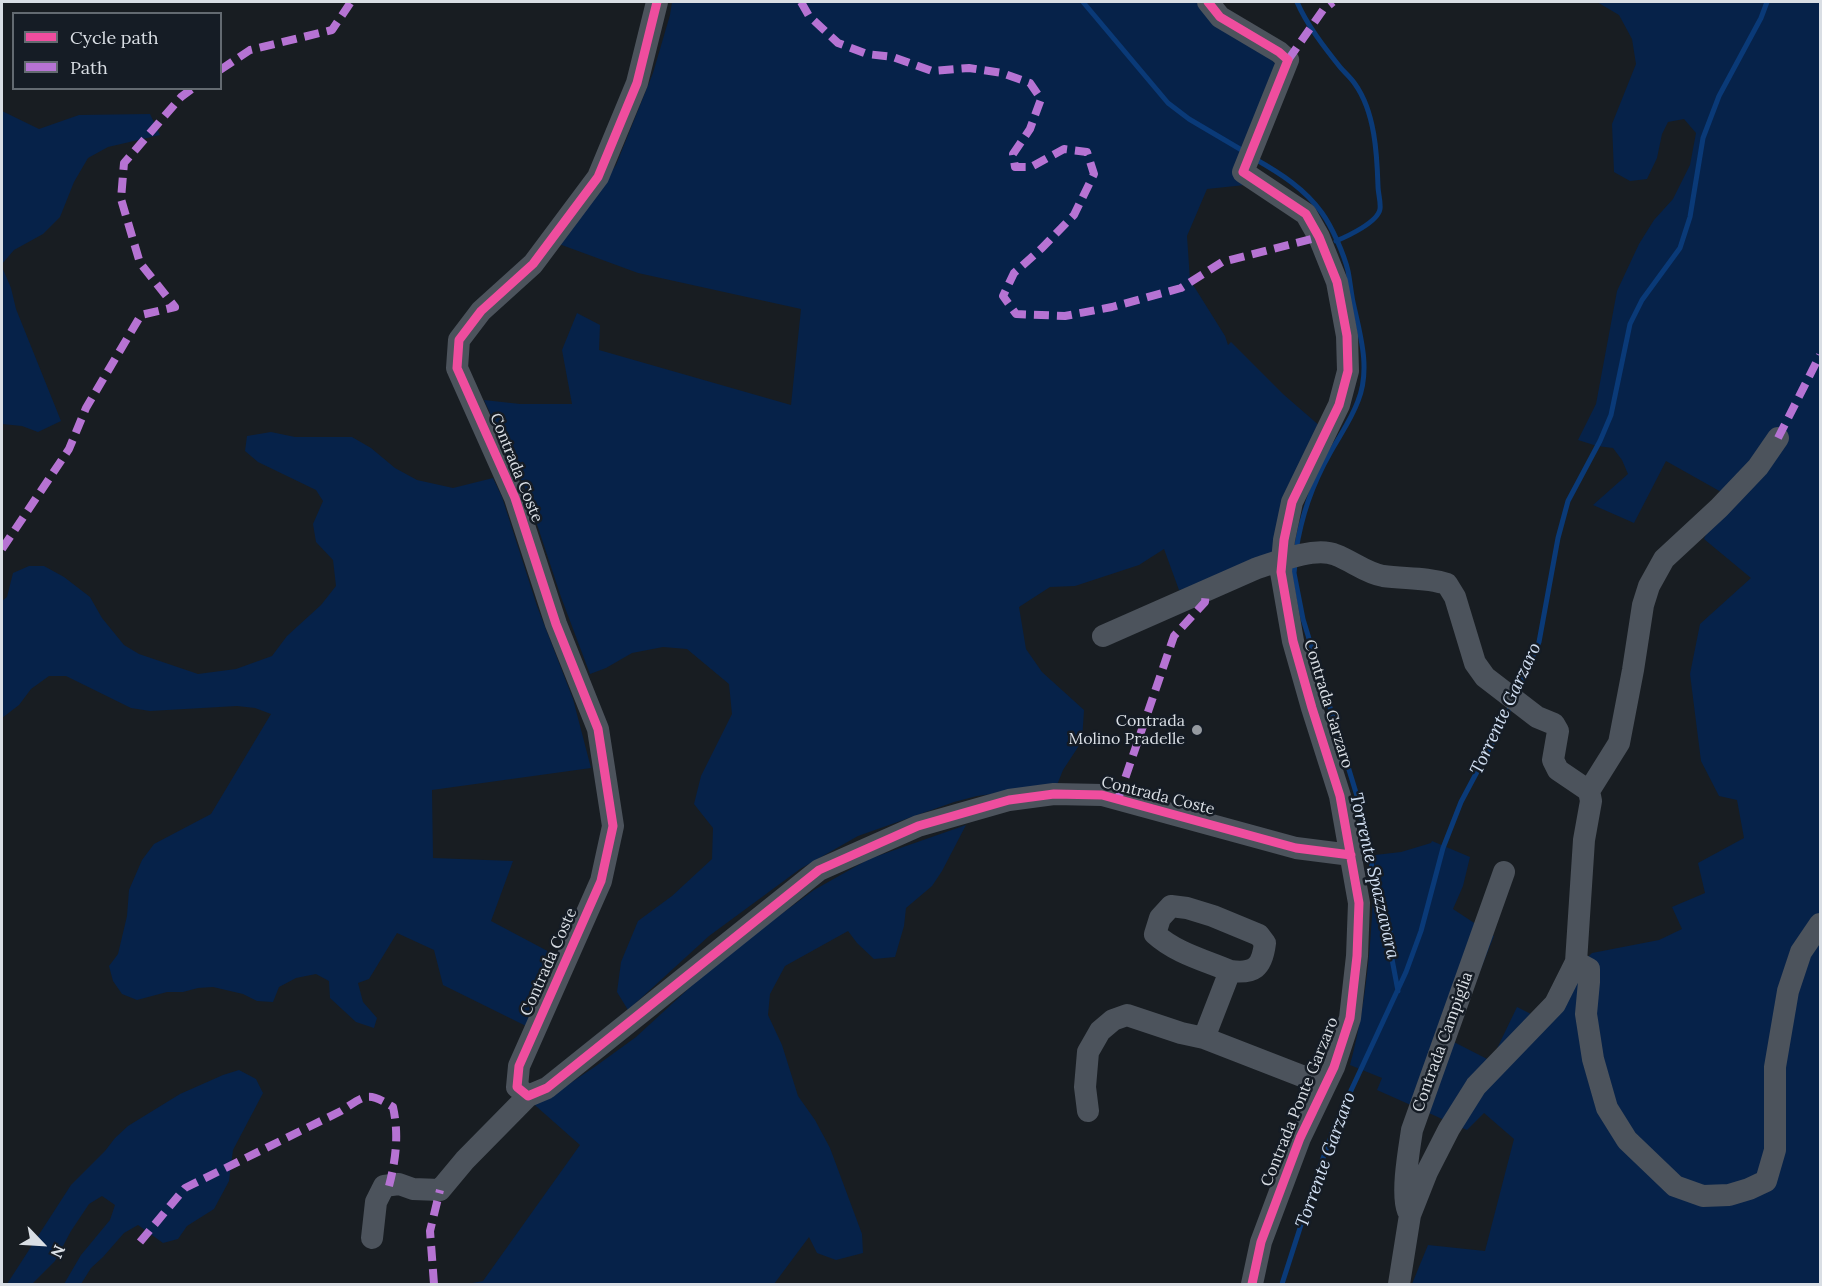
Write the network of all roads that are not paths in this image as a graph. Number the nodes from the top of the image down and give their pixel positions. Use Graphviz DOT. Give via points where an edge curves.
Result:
graph roads {
  1 [pos="657,2"];
  2 [pos="1208,2"];
  3 [pos="1778,438"];
  4 [pos="1281,560"];
  5 [pos="1103,636"];
  6 [pos="1589,791"];
  7 [pos="1351,855"];
  8 [pos="1504,872"];
  9 [pos="1821,924"];
  10 [pos="1576,962"];
  11 [pos="1230,971"];
  12 [pos="1204,1038"];
  13 [pos="1325,1085"];
  14 [pos="528,1096"];
  15 [pos="1088,1111"];
  16 [pos="1410,1215"];
  17 [pos="372,1238"];
  18 [pos="1252,1284"];
  19 [pos="1399,1284"];
  1 -- 14 [label="street, Contrada Coste" via="637,82 598,177 533,264 481,311 459,340 457,368 514,498 556,624 598,729 613,826 601,881 519,1066 517,1088"];
  2 -- 4 [label="street" via="1220,17 1288,60 1243,172 1306,213 1337,282 1347,336 1348,371 1339,405 1292,502"];
  3 -- 6 [label="street" via="1758,468 1664,559 1649,586 1619,743"];
  4 -- 5 [label="street"];
  4 -- 6 [label="street" via="1319,552 1335,554 1381,575 1447,584 1455,597 1475,663 1485,677 1509,696 1537,717 1554,724 1558,731 1553,760 1558,770"];
  4 -- 7 [label="street, Contrada Garzaro" via="1293,641 1340,796"];
  6 -- 10 [label="street"];
  7 -- 13 [label="street, Contrada Ponte Garzaro" via="1359,903 1350,1018"];
  7 -- 14 [label="street, Contrada Coste" via="1296,848 1102,795 1054,794 1009,800 918,826 819,870 547,1088"];
  8 -- 16 [label="street, Contrada Campiglia" via="1412,1130 1406,1205"];
  9 -- 10 [label="street" via="1801,952 1788,991 1774,1067 1775,1150 1766,1181 1729,1195 1703,1196 1675,1186 1627,1140 1607,1108 1593,1059 1586,1014 1589,969"];
  10 -- 16 [label="street, Contrada Campiglia" via="1555,1005 1476,1086 1443,1140"];
  11 -- 12 [label="street"];
  12 -- 13 [label="street"];
  12 -- 15 [label="street" via="1127,1015 1113,1020 1100,1031 1088,1052"];
  13 -- 18 [label="street, Contrada Ponte Garzaro" via="1300,1138 1262,1242"];
  14 -- 17 [label="street" via="440,1190 399,1184 384,1186 376,1203"];
  16 -- 19 [label="street, Contrada Campiglia"];
}
